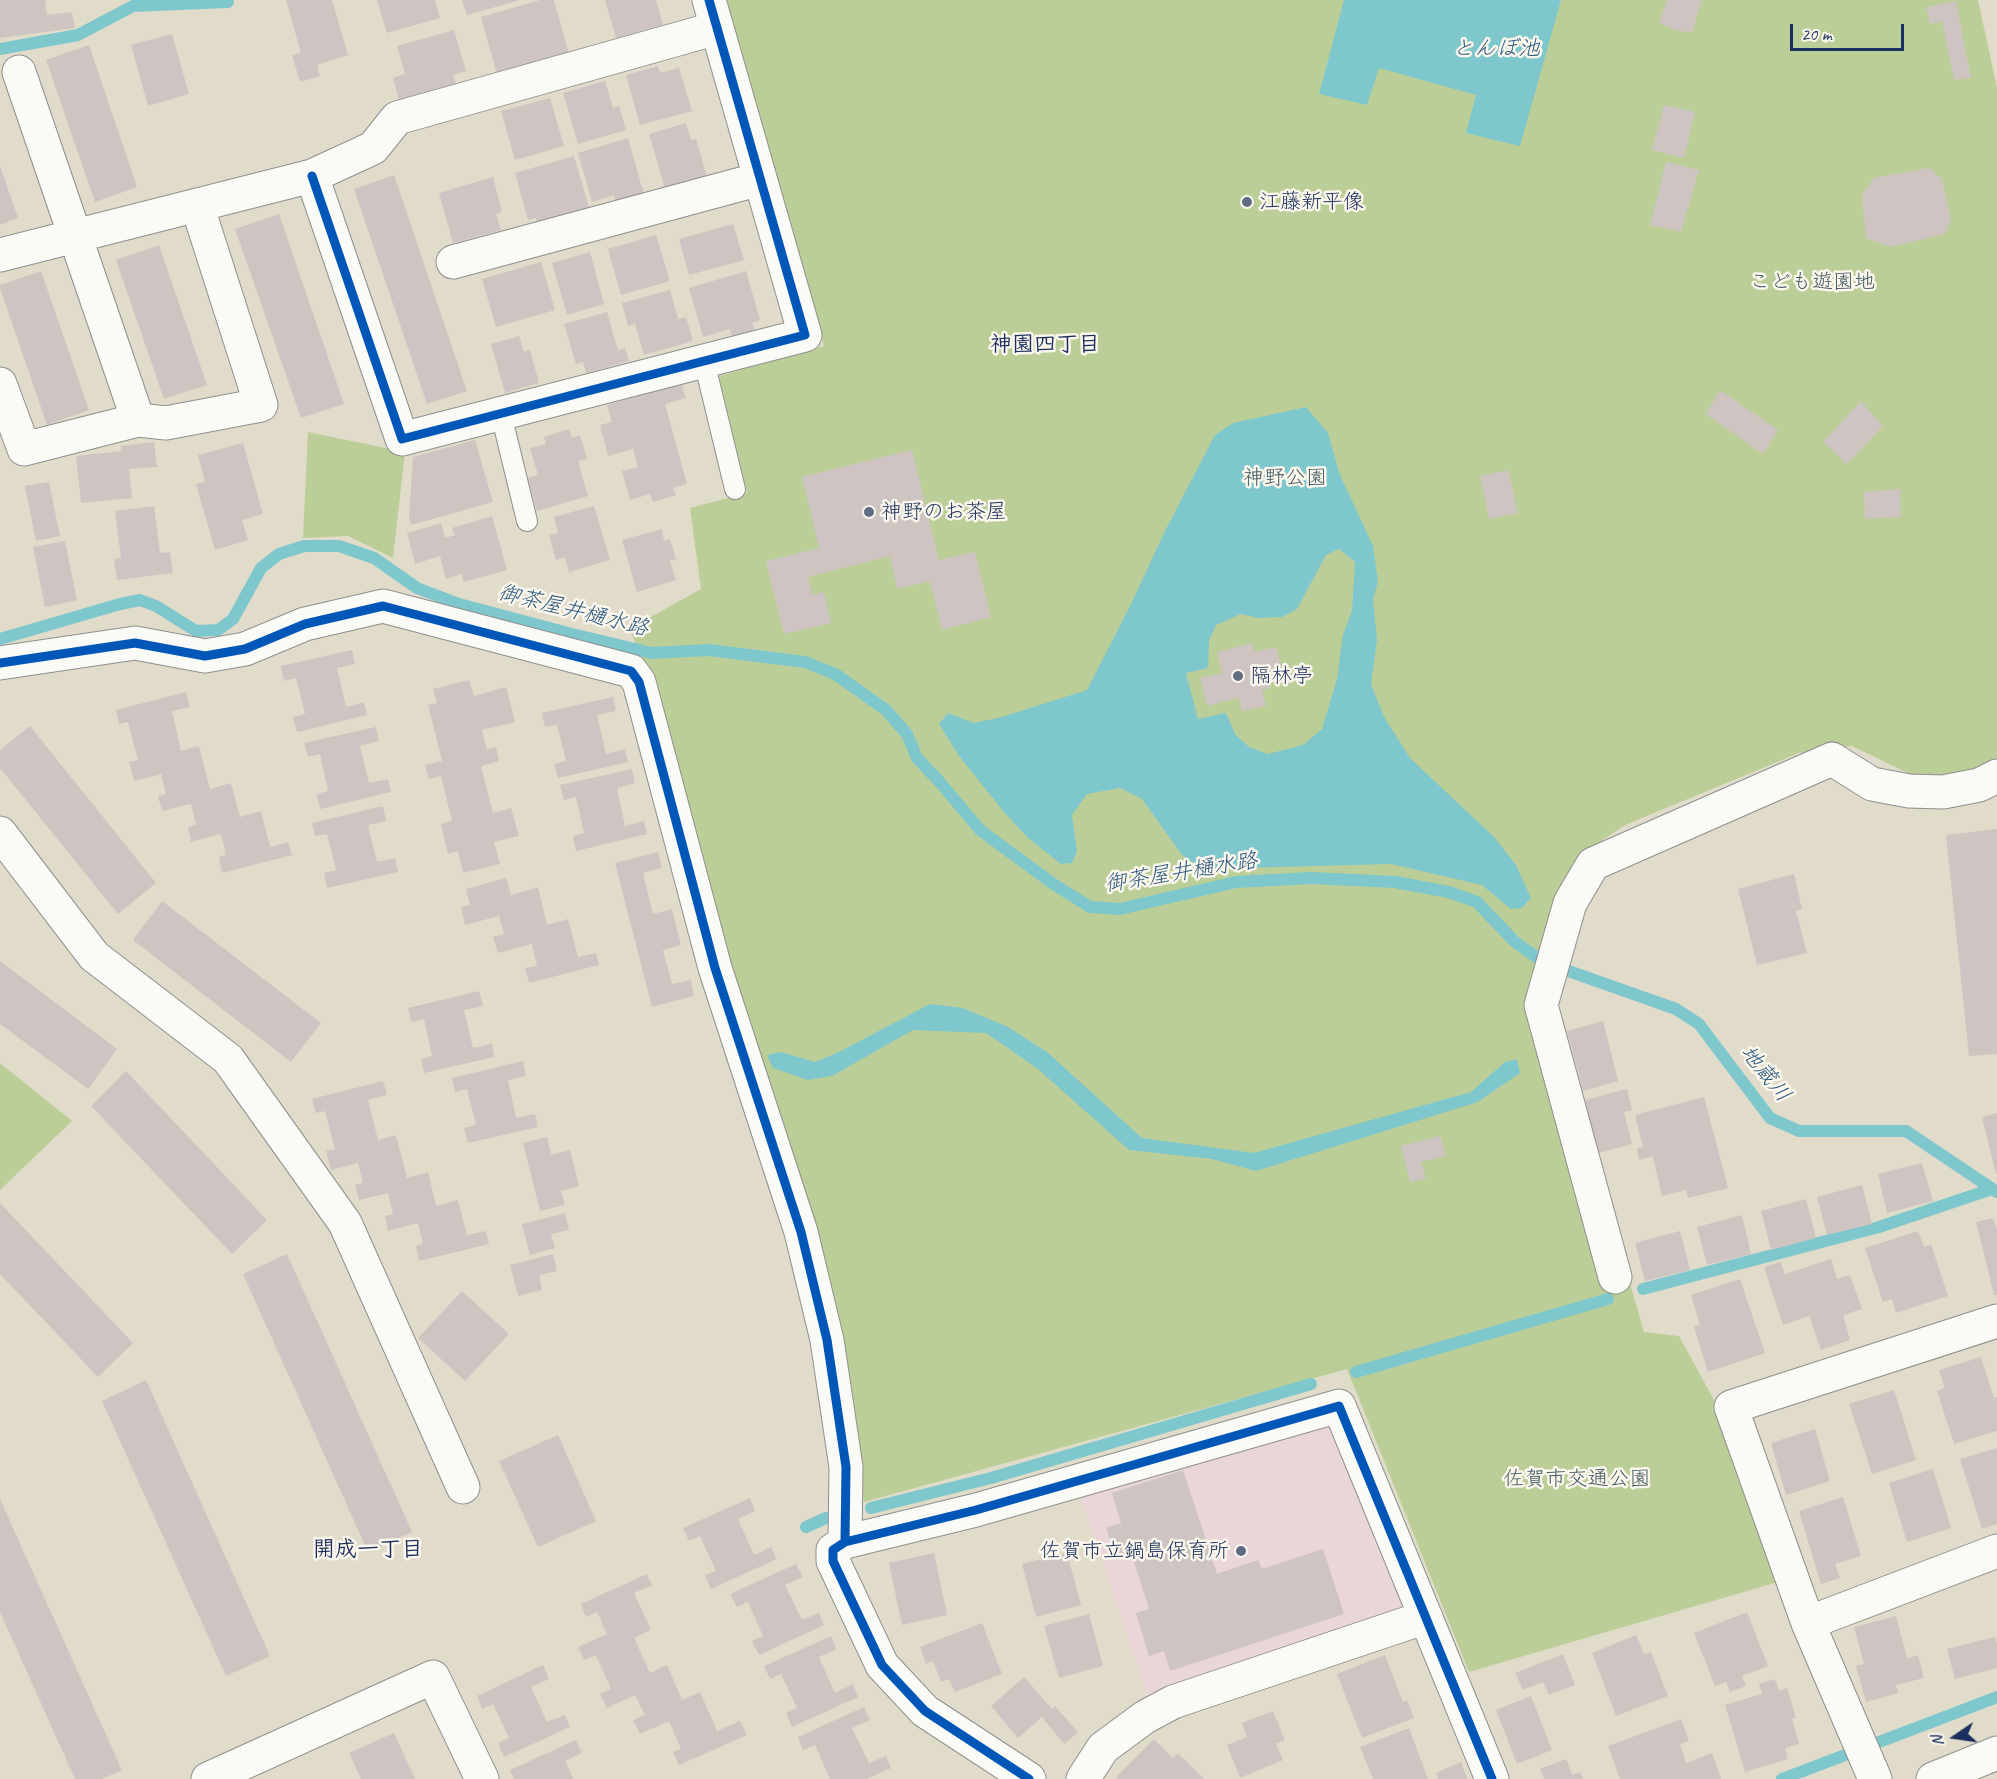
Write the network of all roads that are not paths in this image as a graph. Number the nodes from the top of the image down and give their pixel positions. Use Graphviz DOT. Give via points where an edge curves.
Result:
graph roads {
  1 [pos="713,14"];
  2 [pos="19,72"];
  3 [pos="312,176"];
  4 [pos="760,179"];
  5 [pos="197,206"];
  6 [pos="76,236"];
  7 [pos="0,255"];
  8 [pos="453,262"];
  9 [pos="704,361"];
  10 [pos="0,384"];
  11 [pos="501,414"];
  12 [pos="138,420"];
  13 [pos="735,489"];
  14 [pos="527,521"];
  15 [pos="0,663"];
  16 [pos="1997,776"];
  17 [pos="0,833"];
  18 [pos="1615,1277"];
  19 [pos="1997,1321"];
  20 [pos="463,1487"];
  21 [pos="845,1542"];
  22 [pos="1997,1551"];
  23 [pos="1426,1617"];
  24 [pos="1808,1623"];
  25 [pos="1989,1764"];
  26 [pos="1872,1770"];
  27 [pos="208,1779"];
  28 [pos="482,1779"];
  29 [pos="1029,1779"];
  30 [pos="1083,1779"];
  31 [pos="1492,1779"];
  32 [pos="1932,1779"];
  1 -- 3 [label="street" via="397,118 373,148"];
  1 -- 4 [label="street"];
  2 -- 6 [label="street"];
  3 -- 5 [label="street"];
  3 -- 11 [label="street" via="402,439"];
  4 -- 8 [label="street"];
  4 -- 9 [label="street" via="805,334"];
  5 -- 6 [label="street"];
  5 -- 12 [label="street" via="261,405 166,423"];
  6 -- 7 [label="street"];
  6 -- 12 [label="street"];
  9 -- 11 [label="street"];
  9 -- 13 [label="lane"];
  10 -- 12 [label="street" via="24,449"];
  11 -- 14 [label="lane"];
  15 -- 21 [label="street" via="135,643 205,656 245,650 305,624 383,606 631,671 639,682 715,968 801,1232 827,1340 846,1467"];
  16 -- 18 [label="street" via="1979,785 1943,792 1909,791 1872,784 1832,759 1593,864 1570,903 1541,1005"];
  17 -- 20 [label="street" via="94,956 228,1059 345,1223"];
  19 -- 24 [label="street" via="1731,1407"];
  21 -- 23 [label="street" via="976,1510 1339,1406"];
  21 -- 29 [label="street" via="833,1550 833,1561 882,1665 925,1711"];
  22 -- 24 [label="street"];
  23 -- 30 [label="street" via="1173,1702 1145,1716 1103,1748"];
  23 -- 31 [label="street"];
  24 -- 26 [label="street"];
  25 -- 32 [label="street"];
  27 -- 28 [label="street" via="433,1677"];
}
